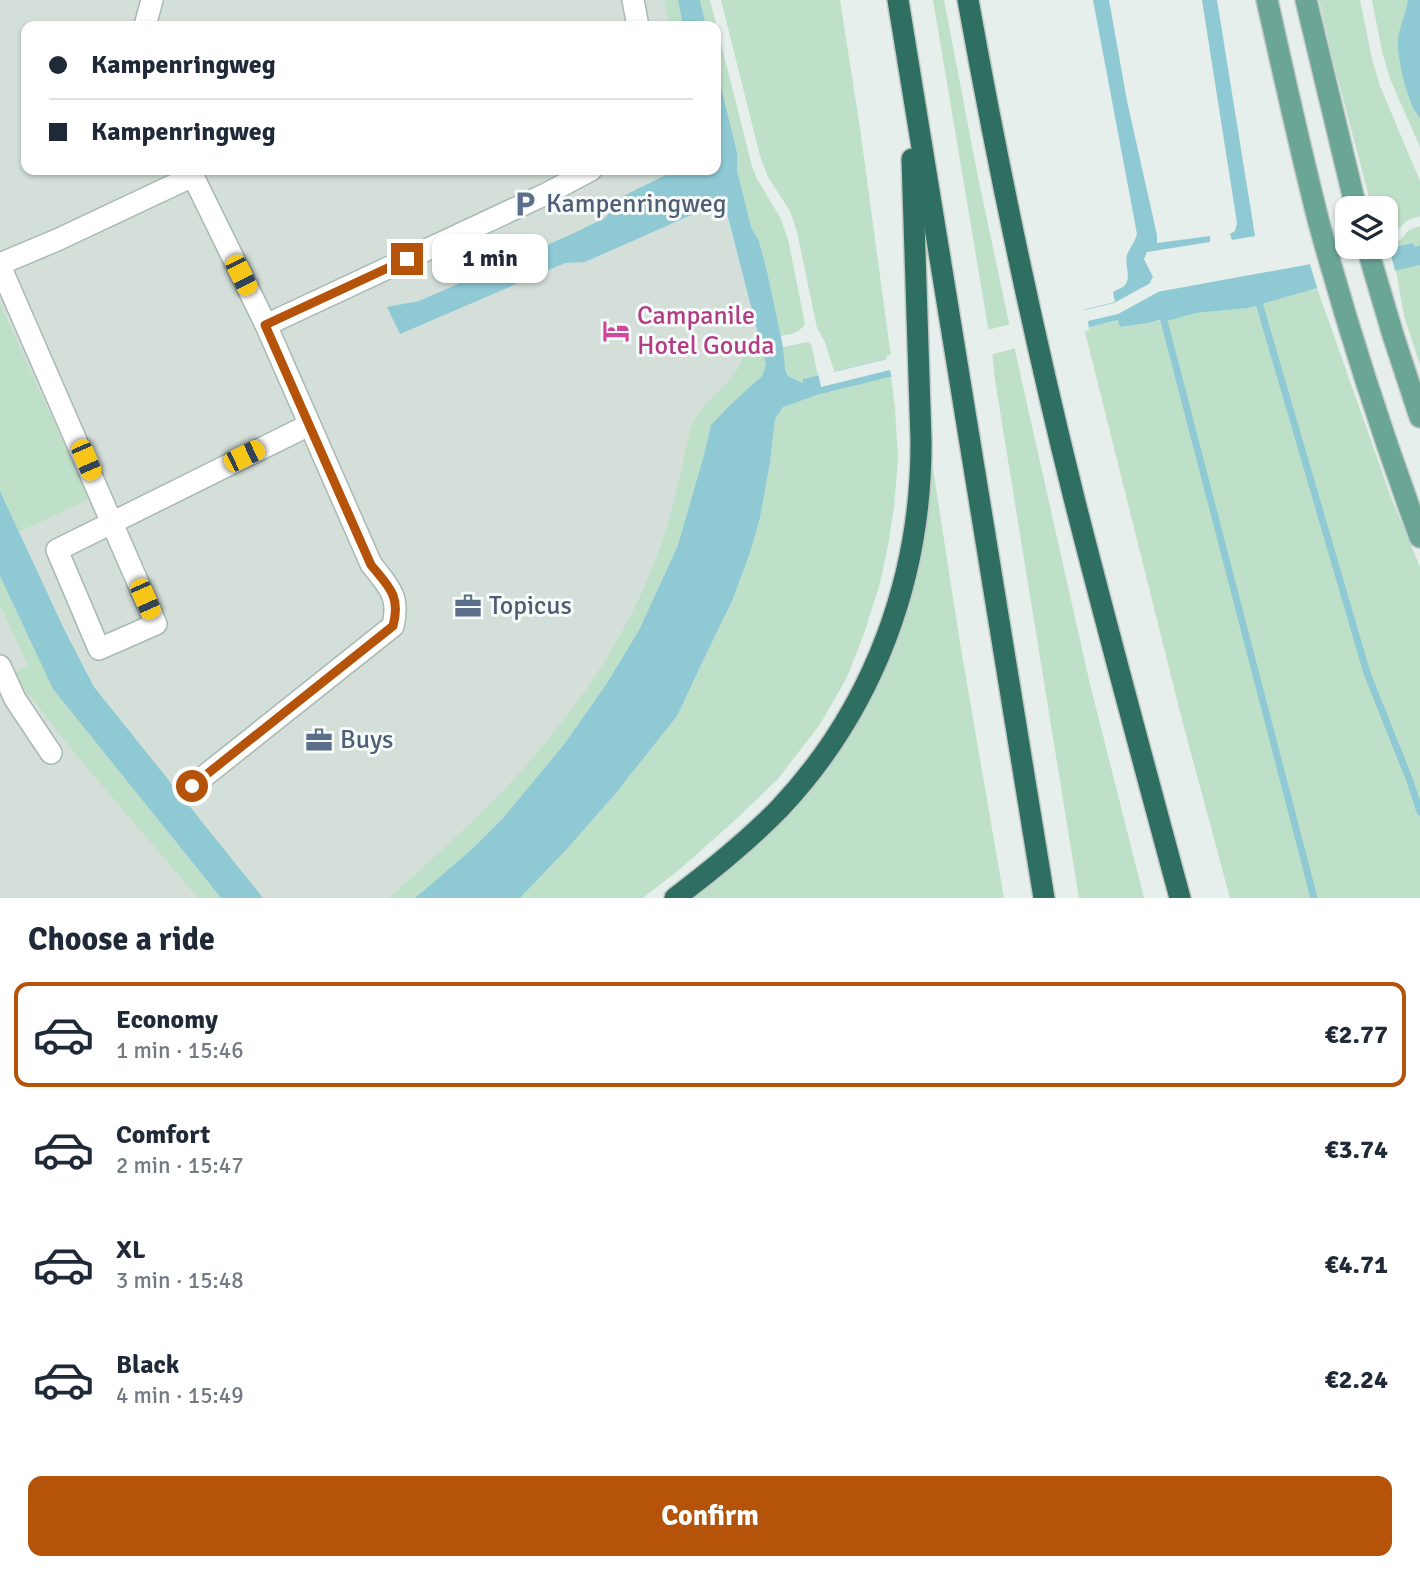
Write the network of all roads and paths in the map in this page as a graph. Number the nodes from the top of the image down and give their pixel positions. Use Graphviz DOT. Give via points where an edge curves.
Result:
graph roads {
  1 [pos="152,0"];
  2 [pos="633,0"];
  3 [pos="898,0"];
  4 [pos="968,0"];
  5 [pos="1267,0"];
  6 [pos="1306,0"];
  7 [pos="146,21"];
  8 [pos="637,21"];
  9 [pos="909,73"];
  10 [pos="188,175"];
  11 [pos="193,175"];
  12 [pos="582,175"];
  13 [pos="1353,196"];
  14 [pos="1370,259"];
  15 [pos="0,265"];
  16 [pos="265,325"];
  17 [pos="1420,417"];
  18 [pos="309,425"];
  19 [pos="111,522"];
  20 [pos="1420,537"];
  21 [pos="0,666"];
  22 [pos="51,753"];
  23 [pos="192,786"];
  24 [pos="676,898"];
  25 [pos="1044,898"];
  26 [pos="1180,898"];
  1 -- 7 [label="street"];
  2 -- 8 [label="street"];
  3 -- 9 [label="highway"];
  4 -- 26 [label="highway" via="1032,319 1080,523"];
  5 -- 20 [label="main road" via="1342,302"];
  6 -- 13 [label="main road"];
  9 -- 24 [label="highway" via="921,474 914,540 899,601 867,685 833,741 757,831"];
  9 -- 25 [label="highway"];
  10 -- 15 [label="street"];
  11 -- 16 [label="street"];
  12 -- 16 [label="street"];
  14 -- 17 [label="main road"];
  15 -- 19 [label="street"];
  16 -- 18 [label="street"];
  18 -- 19 [label="street"];
  18 -- 23 [label="street" via="371,565 395,600 393,626"];
  19 -- 19 [label="street" via="57,550 99,649 156,624"];
  21 -- 22 [label="street"];
}
